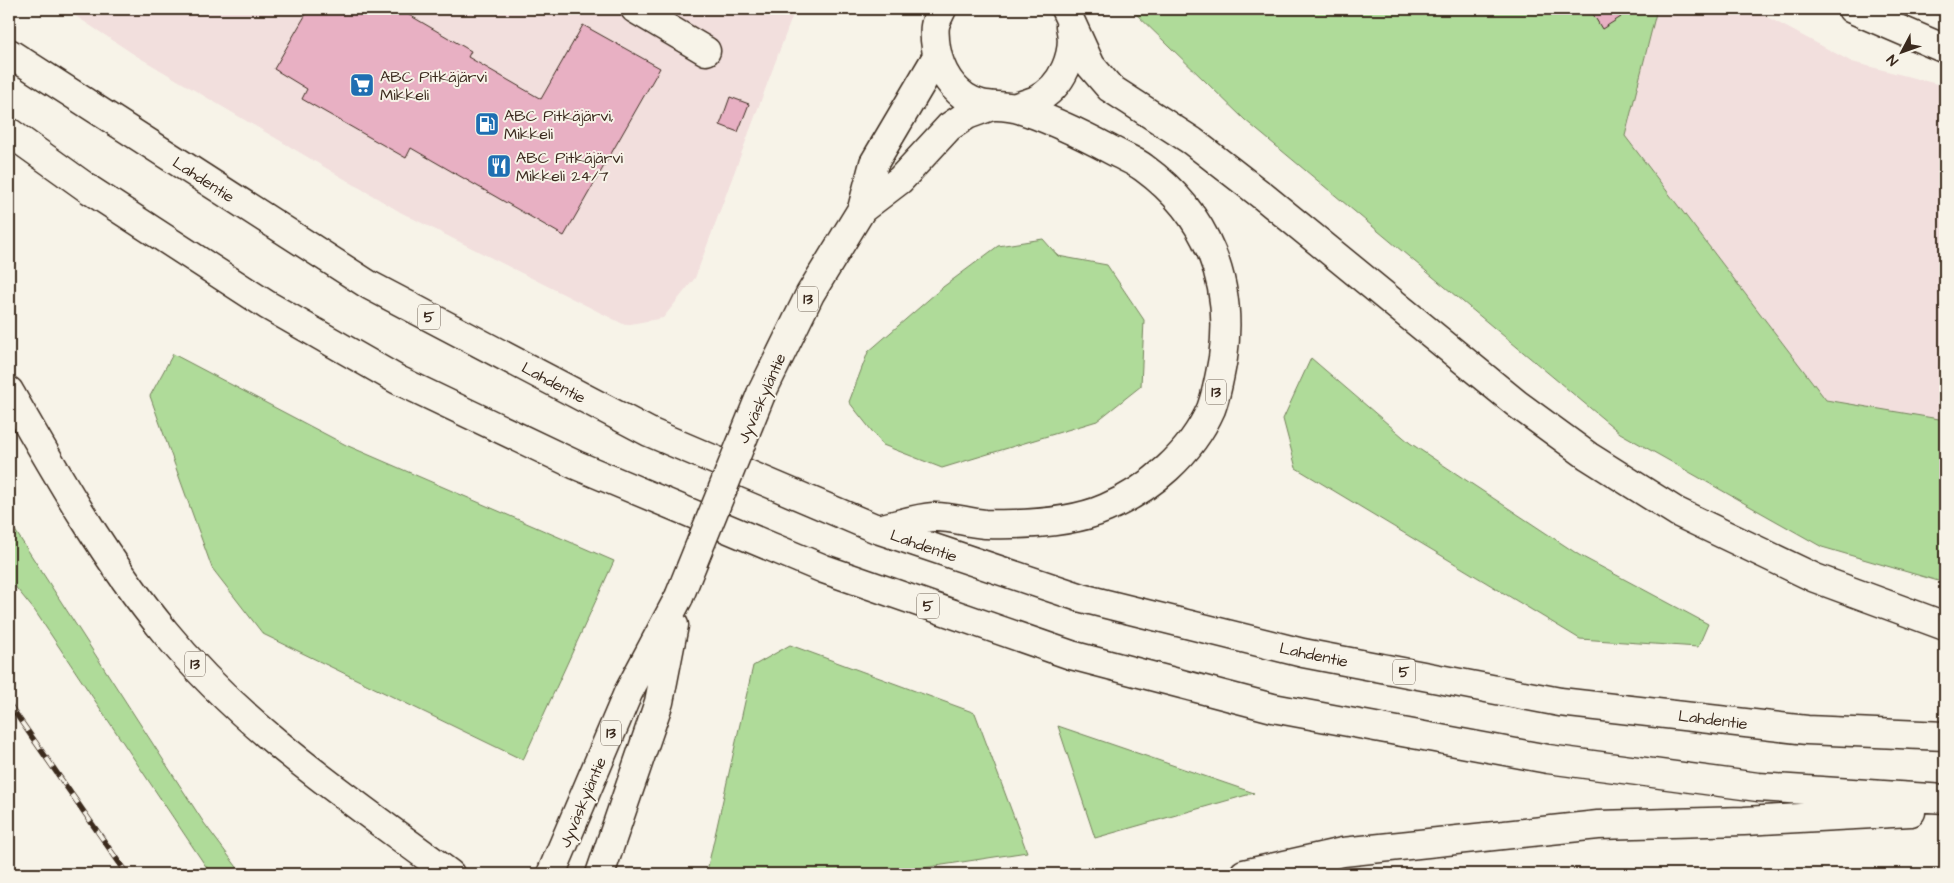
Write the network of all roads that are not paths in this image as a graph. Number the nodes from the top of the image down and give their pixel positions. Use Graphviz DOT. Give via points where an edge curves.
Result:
graph roads {
  1 [pos="635,9"];
  2 [pos="1852,9"];
  3 [pos="1066,10"];
  4 [pos="937,15"];
  5 [pos="1945,49"];
  6 [pos="706,51"];
  7 [pos="9,53"];
  8 [pos="936,58"];
  9 [pos="1001,107"];
  10 [pos="9,132"];
  11 [pos="862,209"];
  12 [pos="9,390"];
  13 [pos="877,530"];
  14 [pos="679,597"];
  15 [pos="1945,626"];
  16 [pos="1945,736"];
  17 [pos="1945,799"];
  18 [pos="1945,810"];
  19 [pos="450,874"];
  20 [pos="551,874"];
  21 [pos="600,874"];
  22 [pos="1244,874"];
  1 -- 6 [label="main road"];
  2 -- 5 [label="main road"];
  3 -- 9 [label="main road, Jyväskyläntie" via="1073,36 1069,61 1057,83 1037,99"];
  3 -- 15 [label="main road" via="1091,66 1110,88 1192,141 1257,191 1518,404 1588,456 1677,512 1815,578"];
  4 -- 8 [label="main road"];
  7 -- 13 [label="main road, Lahdentie / 5" via="369,285 649,432"];
  8 -- 9 [label="main road" via="947,80 966,97"];
  8 -- 11 [label="main road, Jyväskyläntie / 13" via="874,163"];
  9 -- 11 [label="main road, Jyväskyläntie / 13" via="967,115 949,127 900,180"];
  9 -- 13 [label="main road, 13" via="1054,123 1143,167 1171,190 1200,227 1216,262 1225,300 1226,335 1211,408 1193,440 1167,469 1134,494 1104,509 1067,519 1033,523 984,524 933,517"];
  10 -- 17 [label="main road, 5" via="90,190 267,305 398,380 576,465 824,570 1071,655 1273,708 1548,759 1758,787"];
  11 -- 14 [label="main road, Jyväskyläntie / 13, bridge" via="810,294 761,394"];
  12 -- 19 [label="main road, 13" via="70,496 165,633 222,694 287,753"];
  13 -- 16 [label="main road, Lahdentie / 5" via="1082,598 1312,655 1560,702 1807,730"];
  14 -- 20 [label="main road, Jyväskyläntie / 13" via="628,693"];
  14 -- 21 [label="main road, Jyväskyläntie / 13" via="659,702"];
  18 -- 22 [label="main road" via="1744,822 1598,825 1343,852"];
}
